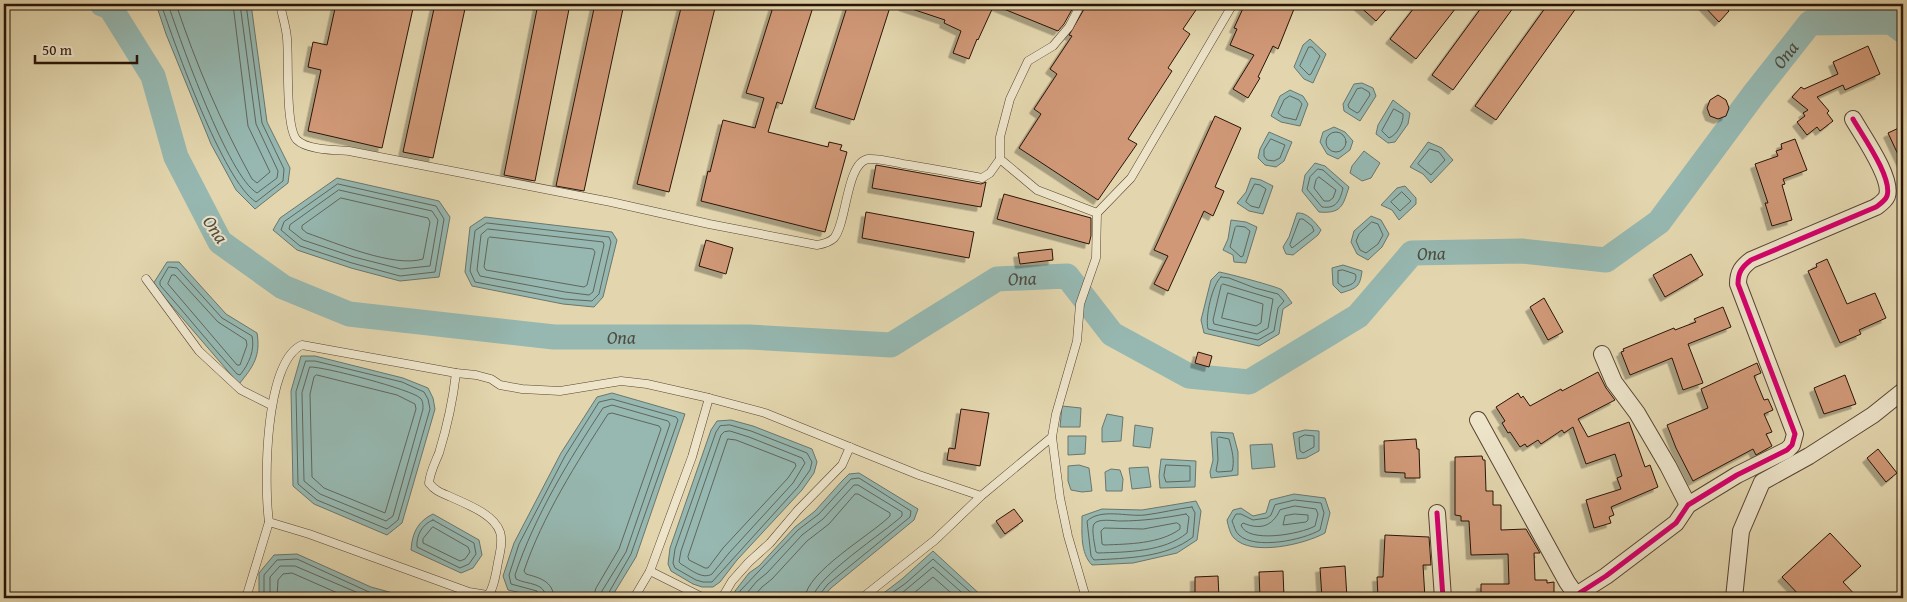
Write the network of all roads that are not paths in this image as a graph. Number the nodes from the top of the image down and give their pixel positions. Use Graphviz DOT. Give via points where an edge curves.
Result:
graph roads {
  1 [pos="280,4"];
  2 [pos="1081,4"];
  3 [pos="1233,4"];
  4 [pos="1853,119"];
  5 [pos="1000,159"];
  6 [pos="1097,212"];
  7 [pos="146,279"];
  8 [pos="1602,354"];
  9 [pos="456,373"];
  10 [pos="1903,391"];
  11 [pos="709,398"];
  12 [pos="271,405"];
  13 [pos="1478,420"];
  14 [pos="1052,437"];
  15 [pos="850,448"];
  16 [pos="1736,475"];
  17 [pos="1757,495"];
  18 [pos="981,496"];
  19 [pos="1688,505"];
  20 [pos="1437,513"];
  21 [pos="269,522"];
  22 [pos="650,570"];
  23 [pos="488,597"];
  24 [pos="1575,597"];
  25 [pos="246,598"];
  26 [pos="506,598"];
  27 [pos="634,598"];
  28 [pos="704,598"];
  29 [pos="722,598"];
  30 [pos="862,598"];
  31 [pos="1086,598"];
  32 [pos="1443,598"];
  33 [pos="1734,598"];
  1 -- 5 [label="lane" via="287,37 293,132 297,140 307,146 349,151 612,202 817,246 833,239 836,234 851,182 861,163 867,159 982,178"];
  2 -- 5 [label="lane" via="1069,27 1053,46 1028,60 1010,99 1000,136"];
  3 -- 6 [label="lane" via="1131,178"];
  4 -- 16 [label="street" via="1884,175 1888,190 1886,198 1876,208 1751,260 1740,270 1738,284 1795,434 1787,450"];
  5 -- 6 [label="lane" via="1037,190"];
  6 -- 14 [label="lane" via="1096,258 1080,304 1077,341"];
  7 -- 12 [label="lane" via="200,351 241,390"];
  8 -- 19 [label="street" via="1614,382 1637,413"];
  9 -- 11 [label="lane" via="476,375 522,390 560,391 621,381"];
  9 -- 12 [label="lane" via="302,345 294,348 286,360"];
  9 -- 23 [label="lane" via="453,398 429,482 434,490 490,519 500,531 502,542"];
  10 -- 17 [label="street" via="1810,456 1762,482"];
  11 -- 15 [label="lane" via="765,413"];
  11 -- 22 [label="lane" via="692,457"];
  12 -- 21 [label="lane" via="266,502"];
  13 -- 24 [label="street"];
  14 -- 18 [label="lane"];
  14 -- 31 [label="lane" via="1062,508"];
  15 -- 18 [label="lane"];
  15 -- 29 [label="lane" via="842,465 749,562"];
  16 -- 17 [label="street"];
  16 -- 19 [label="street"];
  17 -- 33 [label="street" via="1741,531"];
  18 -- 30 [label="lane" via="935,540"];
  19 -- 24 [label="street" via="1676,523"];
  20 -- 32 [label="street"];
  21 -- 23 [label="lane"];
  21 -- 25 [label="lane"];
  22 -- 27 [label="lane"];
  22 -- 28 [label="lane"];
  23 -- 26 [label="lane"];
}
